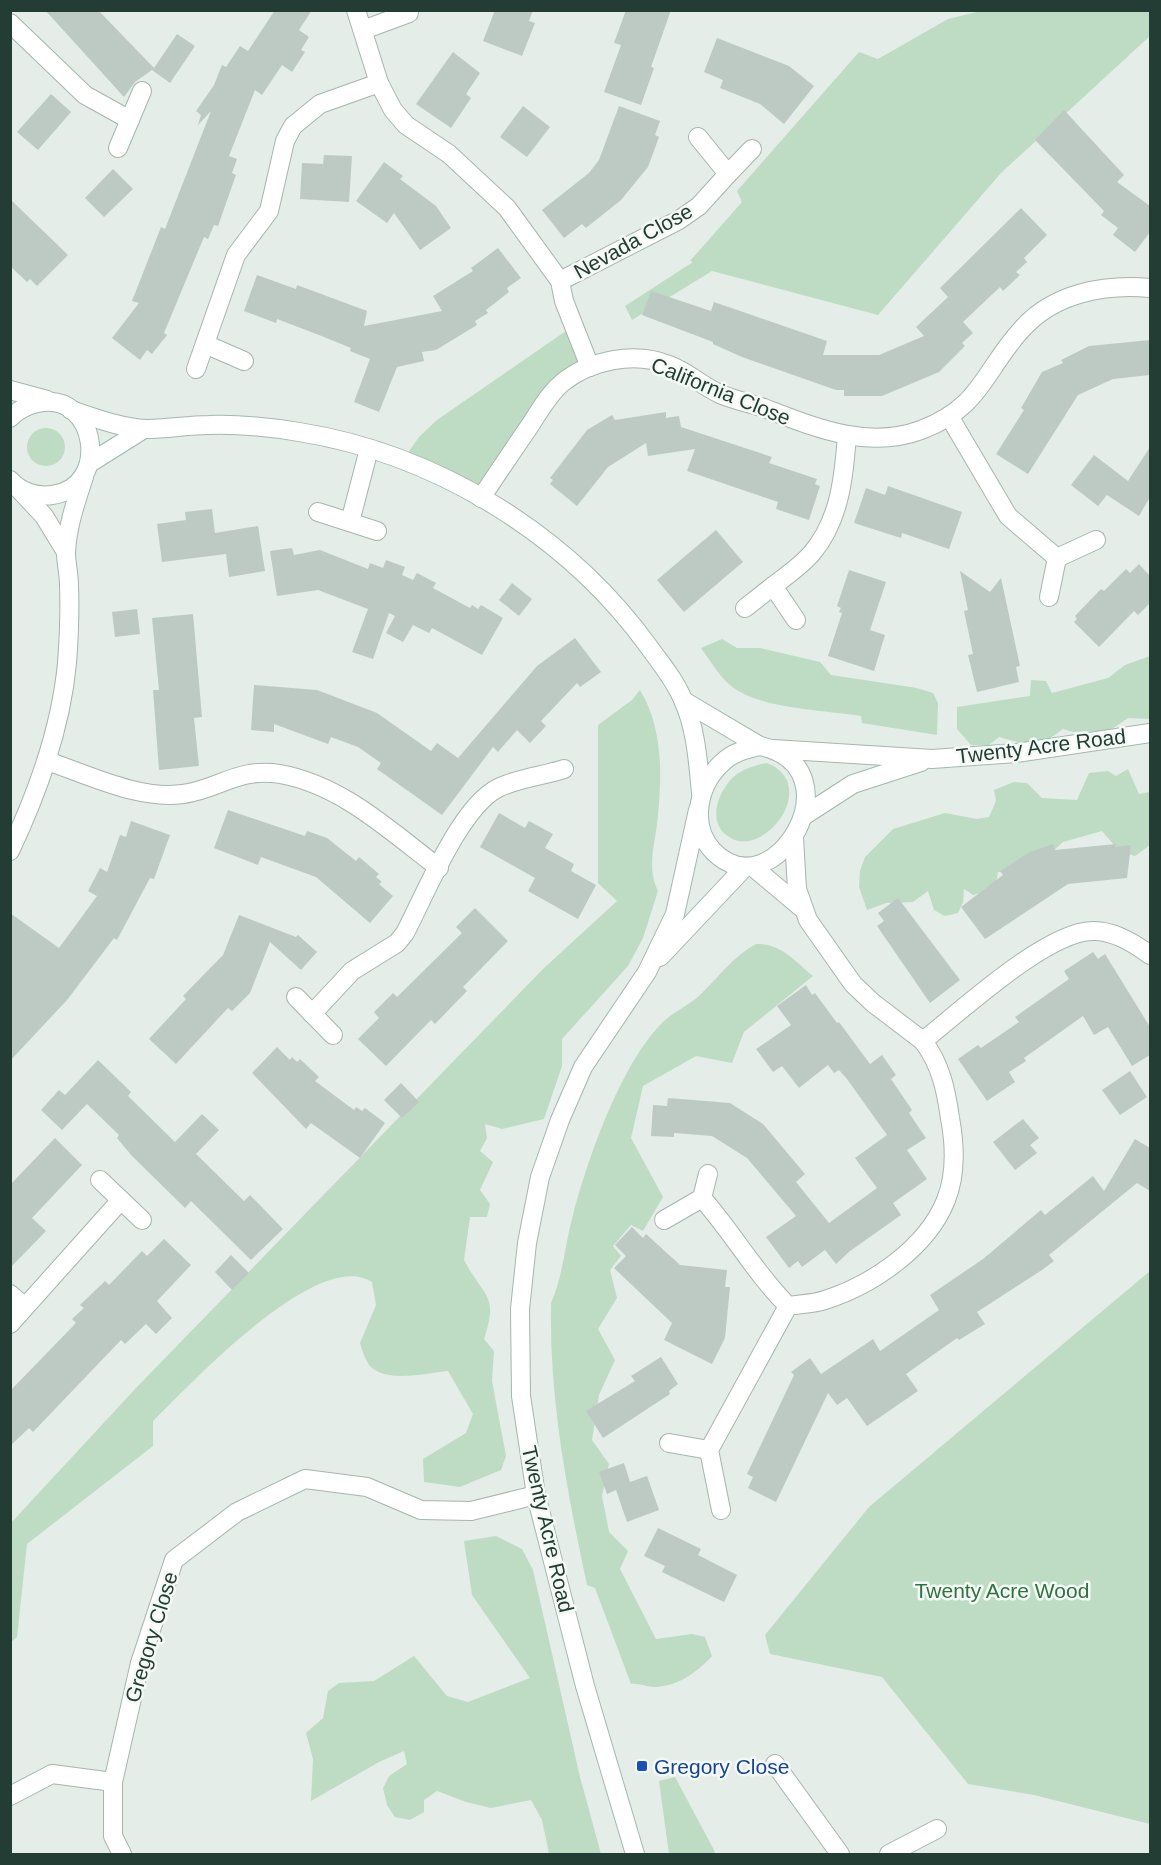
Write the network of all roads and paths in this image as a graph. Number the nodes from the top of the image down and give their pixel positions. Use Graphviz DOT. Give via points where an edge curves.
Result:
graph roads {
  1 [pos="356,10"];
  2 [pos="409,13"];
  3 [pos="10,24"];
  4 [pos="363,30"];
  5 [pos="379,83"];
  6 [pos="142,92"];
  7 [pos="130,120"];
  8 [pos="698,137"];
  9 [pos="118,148"];
  10 [pos="752,149"];
  11 [pos="728,174"];
  12 [pos="560,281"];
  13 [pos="1150,288"];
  14 [pos="205,344"];
  15 [pos="244,361"];
  16 [pos="590,367"];
  17 [pos="196,369"];
  18 [pos="10,390"];
  19 [pos="65,406"];
  20 [pos="949,416"];
  21 [pos="10,418"];
  22 [pos="144,429"];
  23 [pos="847,435"];
  24 [pos="369,449"];
  25 [pos="87,470"];
  26 [pos="12,482"];
  27 [pos="481,498"];
  28 [pos="318,512"];
  29 [pos="350,522"];
  30 [pos="377,531"];
  31 [pos="1096,540"];
  32 [pos="66,552"];
  33 [pos="1057,558"];
  34 [pos="773,586"];
  35 [pos="1048,597"];
  36 [pos="745,608"];
  37 [pos="796,620"];
  38 [pos="684,701"];
  39 [pos="1150,733"];
  40 [pos="766,747"];
  41 [pos="932,759"];
  42 [pos="47,761"];
  43 [pos="564,769"];
  44 [pos="700,801"];
  45 [pos="805,815"];
  46 [pos="794,838"];
  47 [pos="10,851"];
  48 [pos="749,867"];
  49 [pos="439,868"];
  50 [pos="802,908"];
  51 [pos="1150,955"];
  52 [pos="647,972"];
  53 [pos="296,997"];
  54 [pos="312,1014"];
  55 [pos="333,1035"];
  56 [pos="923,1041"];
  57 [pos="708,1174"];
  58 [pos="100,1180"];
  59 [pos="702,1198"];
  60 [pos="121,1200"];
  61 [pos="142,1220"];
  62 [pos="664,1220"];
  63 [pos="10,1294"];
  64 [pos="788,1306"];
  65 [pos="25,1307"];
  66 [pos="10,1324"];
  67 [pos="669,1443"];
  68 [pos="709,1450"];
  69 [pos="536,1495"];
  70 [pos="721,1510"];
  71 [pos="775,1764"];
  72 [pos="113,1782"];
  73 [pos="10,1796"];
  74 [pos="937,1829"];
  75 [pos="122,1854"];
  76 [pos="635,1854"];
  77 [pos="840,1854"];
  78 [pos="889,1854"];
  1 -- 4 [label="street, Nevada Close"];
  2 -- 4 [label="street"];
  3 -- 7 [label="street" via="85,95"];
  4 -- 5 [label="street, Nevada Close"];
  5 -- 12 [label="street, Nevada Close" via="406,125 448,154 507,208"];
  5 -- 14 [label="street" via="320,104 293,126 285,141 269,212 236,255"];
  6 -- 7 [label="street"];
  7 -- 9 [label="street"];
  8 -- 11 [label="street"];
  10 -- 11 [label="street, Nevada Close"];
  11 -- 12 [label="street, Nevada Close" via="699,206 679,220"];
  12 -- 16 [label="street, Nevada Close"];
  13 -- 20 [label="street, California Close" via="1096,289 1048,307 1020,330 983,386"];
  14 -- 15 [label="street"];
  14 -- 17 [label="street"];
  16 -- 23 [label="street, California Close" via="628,359 668,365 720,394 824,431"];
  16 -- 27 [label="street, California Close" via="574,374 549,398"];
  18 -- 19 [label="street"];
  19 -- 21 [label="street" via="43,402 28,405"];
  19 -- 22 [label="street" via="107,422"];
  19 -- 25 [label="street" via="90,433 92,448"];
  20 -- 23 [label="street, California Close" via="898,436"];
  20 -- 33 [label="street" via="1008,516"];
  22 -- 24 [label="street" via="246,426 301,432"];
  22 -- 25 [label="street"];
  23 -- 34 [label="street" via="844,473 830,523 811,554"];
  24 -- 27 [label="street" via="444,478"];
  24 -- 29 [label="street"];
  25 -- 26 [label="street" via="73,487 59,494 28,493"];
  25 -- 32 [label="street" via="72,513"];
  26 -- 32 [label="street" via="44,516"];
  27 -- 38 [label="street" via="567,556 606,593 672,679"];
  28 -- 29 [label="street"];
  29 -- 30 [label="street"];
  31 -- 33 [label="street"];
  32 -- 42 [label="street" via="67,665"];
  33 -- 35 [label="street"];
  34 -- 36 [label="street"];
  34 -- 37 [label="street"];
  38 -- 40 [label="street"];
  38 -- 44 [label="street" via="693,732"];
  39 -- 41 [label="street, Twenty Acre Road" via="1016,753"];
  40 -- 41 [label="street, Twenty Acre Road"];
  40 -- 44 [label="street" via="740,751 724,760 710,776"];
  40 -- 45 [label="street" via="789,757 798,768 804,783"];
  41 -- 45 [label="street, Twenty Acre Road" via="853,784"];
  42 -- 47 [label="street"];
  42 -- 49 [label="street" via="147,793 185,794 255,772 303,780 349,800"];
  43 -- 49 [label="street" via="510,783 483,799 456,835"];
  44 -- 48 [label="street" via="701,831 708,846 718,856"];
  44 -- 52 [label="street, Twenty Acre Road" via="675,914"];
  45 -- 46 [label="street"];
  46 -- 48 [label="street" via="772,858"];
  46 -- 50 [label="street"];
  48 -- 50 [label="street"];
  48 -- 52 [label="street, Twenty Acre Road"];
  49 -- 54 [label="street" via="401,938 352,971"];
  50 -- 56 [label="street" via="854,984"];
  51 -- 56 [label="street" via="1109,933 1094,931 1066,936 1033,956"];
  52 -- 69 [label="street, Twenty Acre Road" via="583,1067 540,1177 520,1309 521,1396"];
  53 -- 54 [label="street"];
  54 -- 55 [label="street"];
  56 -- 64 [label="street" via="941,1073 953,1134 951,1181 939,1216 925,1235 887,1268 824,1301"];
  57 -- 59 [label="street"];
  58 -- 60 [label="street"];
  59 -- 62 [label="street"];
  59 -- 64 [label="street" via="761,1277"];
  60 -- 61 [label="street"];
  60 -- 65 [label="street"];
  63 -- 65 [label="street"];
  64 -- 68 [label="street"];
  65 -- 66 [label="street"];
  67 -- 68 [label="street"];
  68 -- 70 [label="street"];
  69 -- 72 [label="street, Gregory Close" via="471,1512 421,1510 367,1487 305,1479 237,1512 174,1560 140,1663"];
  69 -- 76 [label="street, Twenty Acre Road" via="585,1686"];
  71 -- 77 [label="street"];
  72 -- 73 [label="street" via="52,1774"];
  72 -- 75 [label="street, Gregory Close" via="113,1836"];
  74 -- 78 [label="street"];
}
